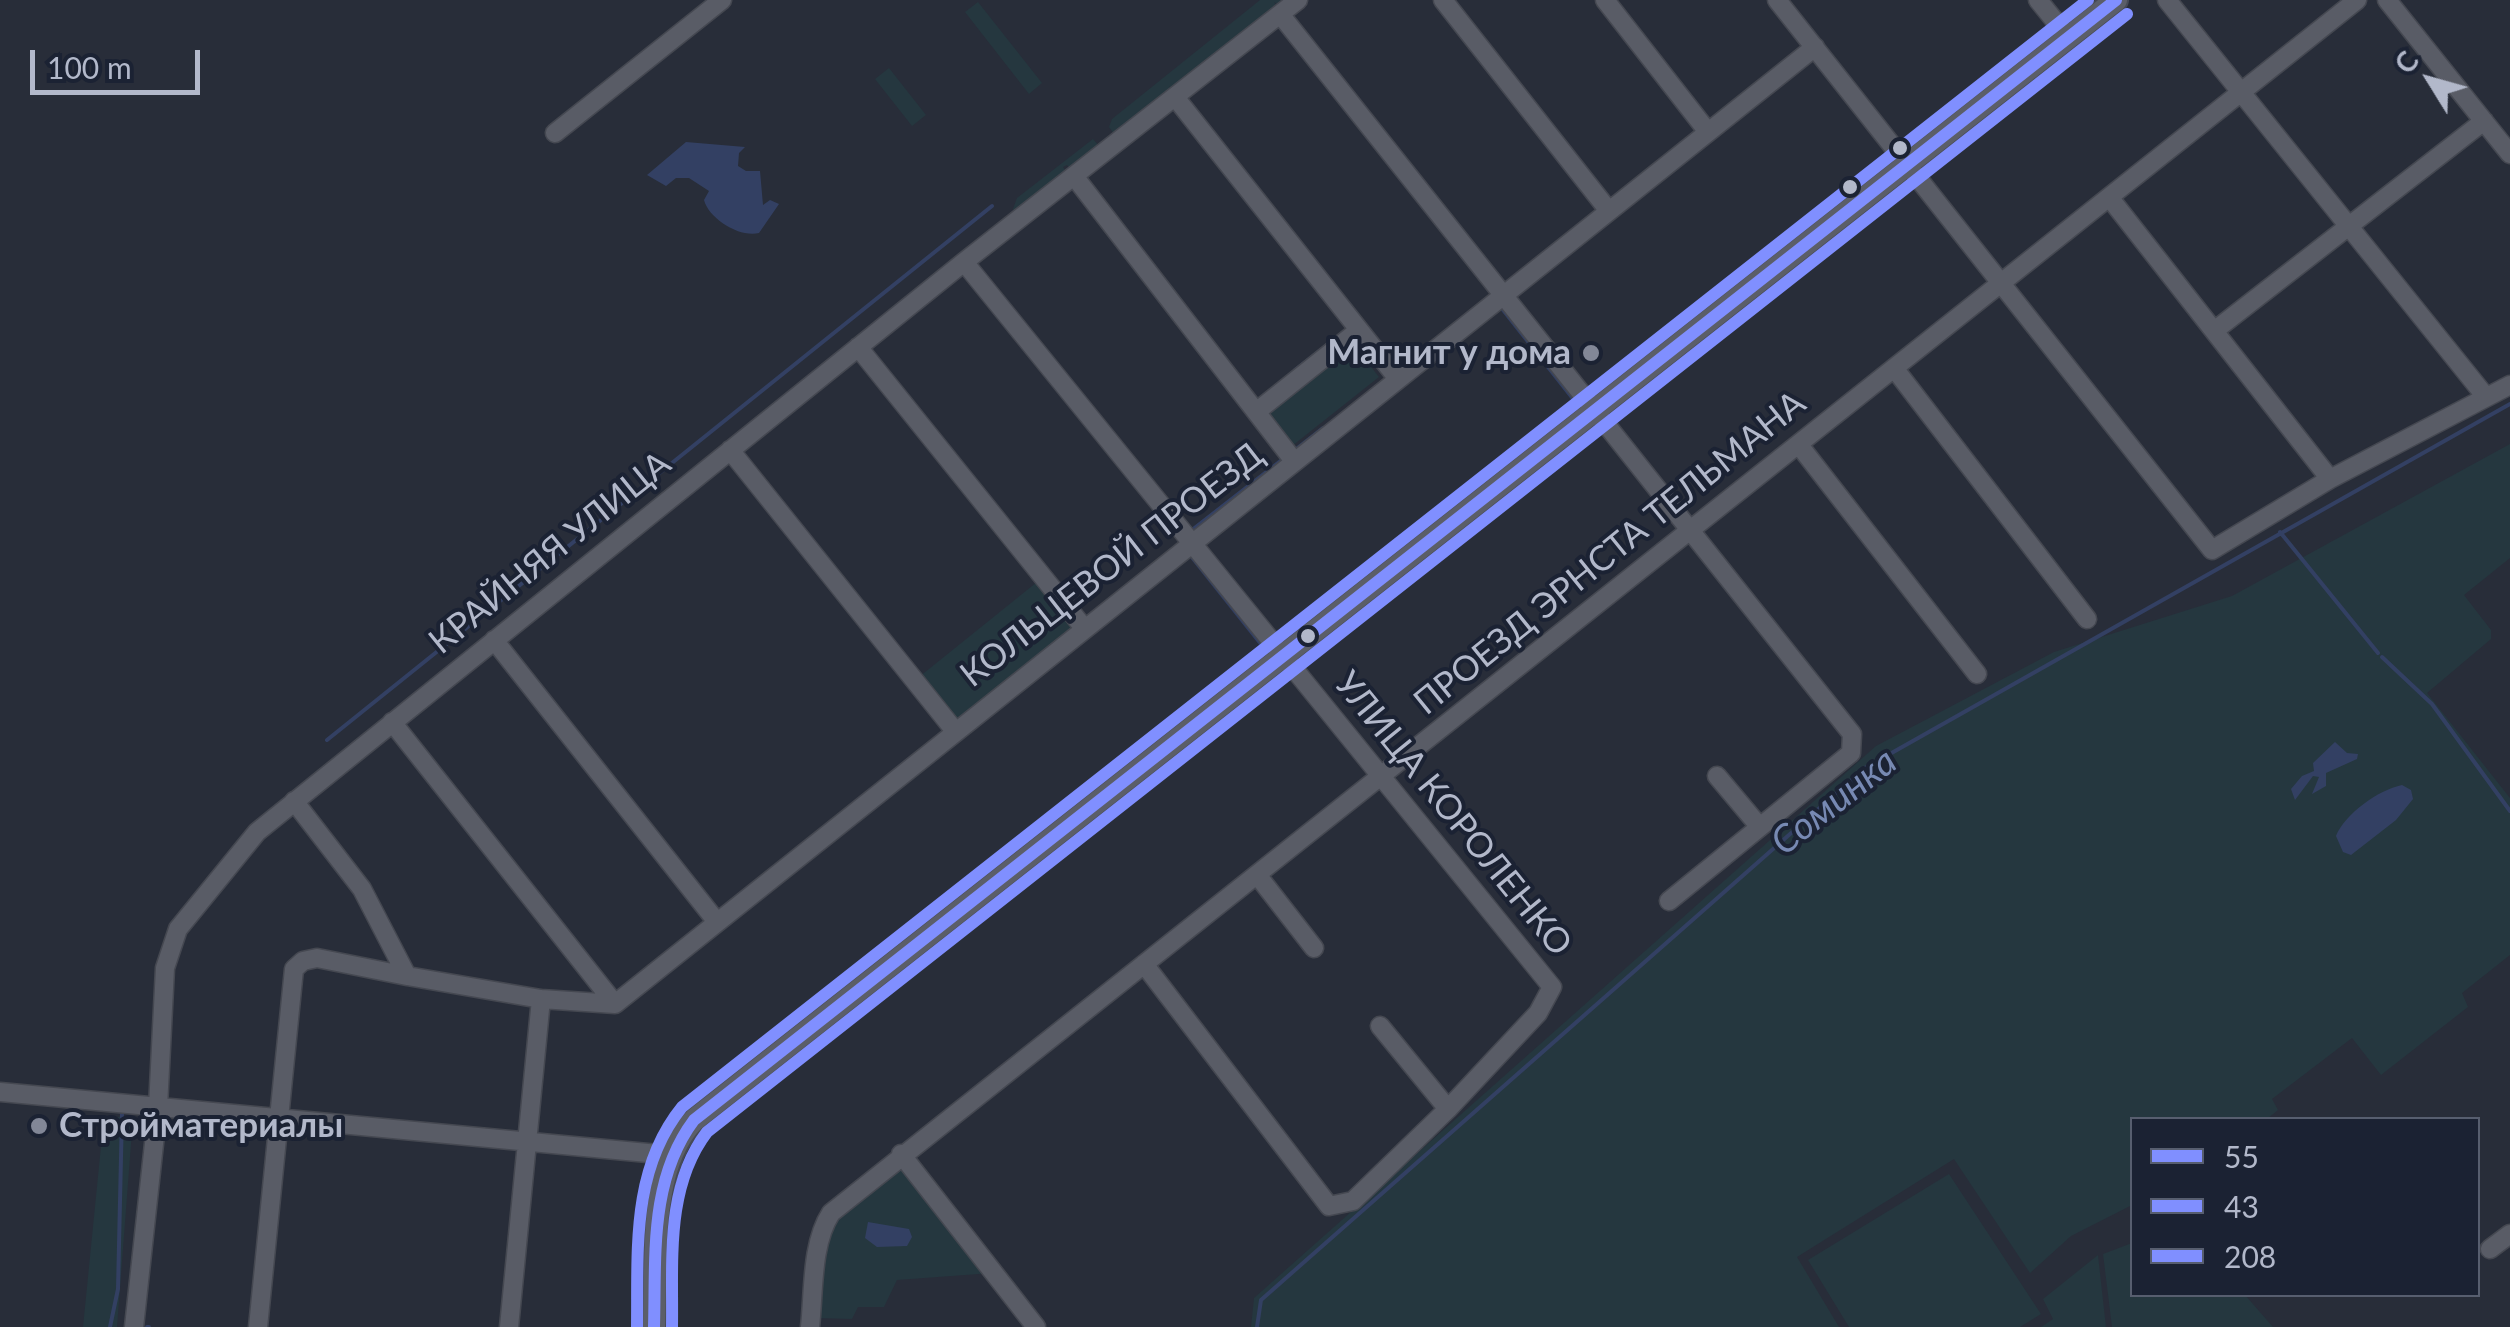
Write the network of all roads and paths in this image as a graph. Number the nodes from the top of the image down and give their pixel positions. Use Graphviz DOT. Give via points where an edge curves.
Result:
graph roads {
  1 [pos="722,0"];
  2 [pos="1298,0"];
  3 [pos="1443,0"];
  4 [pos="1606,0"];
  5 [pos="1777,0"];
  6 [pos="2038,0"];
  7 [pos="2116,0"];
  8 [pos="2167,0"];
  9 [pos="2357,0"];
  10 [pos="2387,0"];
  11 [pos="1280,14"];
  12 [pos="2068,38"];
  13 [pos="1814,48"];
  14 [pos="2240,91"];
  15 [pos="1175,97"];
  16 [pos="2484,121"];
  17 [pos="1708,132"];
  18 [pos="556,133"];
  19 [pos="2510,154"];
  20 [pos="1907,166"];
  21 [pos="1074,176"];
  22 [pos="2110,197"];
  23 [pos="1609,211"];
  24 [pos="2349,226"];
  25 [pos="964,262"];
  26 [pos="2001,284"];
  27 [pos="1504,294"];
  28 [pos="1359,330"];
  29 [pos="2214,331"];
  30 [pos="858,347"];
  31 [pos="1894,368"];
  32 [pos="1398,379"];
  33 [pos="2510,385"];
  34 [pos="2486,398"];
  35 [pos="1256,412"];
  36 [pos="1596,414"];
  37 [pos="1799,445"];
  38 [pos="730,450"];
  39 [pos="1294,461"];
  40 [pos="2330,480"];
  41 [pos="1690,530"];
  42 [pos="1191,543"];
  43 [pos="2087,619"];
  44 [pos="1084,628"];
  45 [pos="494,640"];
  46 [pos="1283,657"];
  47 [pos="1977,674"];
  48 [pos="392,722"];
  49 [pos="954,731"];
  50 [pos="1717,776"];
  51 [pos="1380,777"];
  52 [pos="294,801"];
  53 [pos="1760,826"];
  54 [pos="1258,876"];
  55 [pos="1669,901"];
  56 [pos="717,922"];
  57 [pos="1314,948"];
  58 [pos="1144,964"];
  59 [pos="407,976"];
  60 [pos="541,999"];
  61 [pos="615,1004"];
  62 [pos="1380,1026"];
  63 [pos="0,1092"];
  64 [pos="158,1107"];
  65 [pos="1448,1109"];
  66 [pos="278,1118"];
  67 [pos="527,1140"];
  68 [pos="900,1154"];
  69 [pos="669,1155"];
  70 [pos="2510,1234"];
  71 [pos="2490,1249"];
  72 [pos="134,1327"];
  73 [pos="258,1327"];
  74 [pos="509,1327"];
  75 [pos="654,1327"];
  76 [pos="810,1327"];
  77 [pos="1036,1327"];
  1 -- 18 [label="street"];
  2 -- 11 [label="street, КРАЙНЯЯ УЛИЦА"];
  3 -- 23 [label="street"];
  4 -- 17 [label="street"];
  5 -- 13 [label="street"];
  6 -- 12 [label="street"];
  7 -- 12 [label="main road"];
  8 -- 14 [label="street"];
  9 -- 14 [label="street, ПРОЕЗД ЭРНСТА ТЕЛЬМАНА"];
  10 -- 16 [label="street"];
  11 -- 15 [label="street, КРАЙНЯЯ УЛИЦА"];
  11 -- 27 [label="street"];
  12 -- 20 [label="main road"];
  13 -- 17 [label="street, КОЛЬЦЕВОЙ ПРОЕЗД"];
  13 -- 20 [label="street"];
  14 -- 22 [label="street, ПРОЕЗД ЭРНСТА ТЕЛЬМАНА"];
  14 -- 24 [label="street"];
  15 -- 21 [label="street, КРАЙНЯЯ УЛИЦА"];
  15 -- 28 [label="street"];
  16 -- 19 [label="street"];
  16 -- 24 [label="street"];
  17 -- 23 [label="street, КОЛЬЦЕВОЙ ПРОЕЗД"];
  20 -- 26 [label="street"];
  20 -- 36 [label="main road"];
  21 -- 25 [label="street, КРАЙНЯЯ УЛИЦА"];
  21 -- 35 [label="street"];
  22 -- 26 [label="street, ПРОЕЗД ЭРНСТА ТЕЛЬМАНА"];
  22 -- 29 [label="street"];
  23 -- 27 [label="street, КОЛЬЦЕВОЙ ПРОЕЗД"];
  24 -- 29 [label="street"];
  24 -- 34 [label="street"];
  25 -- 30 [label="street, КРАЙНЯЯ УЛИЦА"];
  25 -- 42 [label="street, УЛИЦА КОРОЛЕНКО"];
  26 -- 31 [label="street, ПРОЕЗД ЭРНСТА ТЕЛЬМАНА"];
  26 -- 40 [label="street" via="2212,550"];
  27 -- 32 [label="street, КОЛЬЦЕВОЙ ПРОЕЗД"];
  27 -- 36 [label="street"];
  28 -- 32 [label="street"];
  28 -- 35 [label="street"];
  29 -- 40 [label="street"];
  30 -- 38 [label="street, КРАЙНЯЯ УЛИЦА"];
  30 -- 44 [label="street"];
  31 -- 37 [label="street, ПРОЕЗД ЭРНСТА ТЕЛЬМАНА"];
  31 -- 43 [label="street"];
  32 -- 39 [label="street, КОЛЬЦЕВОЙ ПРОЕЗД"];
  33 -- 34 [label="street"];
  34 -- 40 [label="street"];
  35 -- 39 [label="street"];
  36 -- 41 [label="street"];
  36 -- 46 [label="main road"];
  37 -- 41 [label="street, ПРОЕЗД ЭРНСТА ТЕЛЬМАНА"];
  37 -- 47 [label="street"];
  38 -- 45 [label="street, КРАЙНЯЯ УЛИЦА"];
  38 -- 49 [label="street"];
  39 -- 42 [label="street, КОЛЬЦЕВОЙ ПРОЕЗД"];
  41 -- 51 [label="street, ПРОЕЗД ЭРНСТА ТЕЛЬМАНА"];
  41 -- 53 [label="street" via="1852,734 1851,753"];
  42 -- 44 [label="street, КОЛЬЦЕВОЙ ПРОЕЗД"];
  42 -- 46 [label="street, УЛИЦА КОРОЛЕНКО"];
  44 -- 49 [label="street, КОЛЬЦЕВОЙ ПРОЕЗД"];
  45 -- 48 [label="street, КРАЙНЯЯ УЛИЦА"];
  45 -- 56 [label="street"];
  46 -- 51 [label="street, УЛИЦА КОРОЛЕНКО"];
  46 -- 69 [label="main road" via="697,1117"];
  48 -- 52 [label="street, КРАЙНЯЯ УЛИЦА"];
  48 -- 61 [label="street"];
  49 -- 56 [label="street, КОЛЬЦЕВОЙ ПРОЕЗД"];
  50 -- 53 [label="street"];
  51 -- 54 [label="street, ПРОЕЗД ЭРНСТА ТЕЛЬМАНА"];
  51 -- 65 [label="street, УЛИЦА КОРОЛЕНКО" via="1552,987 1538,1012"];
  52 -- 59 [label="street" via="362,889"];
  52 -- 64 [label="street, КРАЙНЯЯ УЛИЦА" via="256,832 172,943"];
  53 -- 55 [label="street"];
  54 -- 57 [label="street"];
  54 -- 58 [label="street, ПРОЕЗД ЭРНСТА ТЕЛЬМАНА"];
  56 -- 61 [label="street, КОЛЬЦЕВОЙ ПРОЕЗД"];
  58 -- 65 [label="street" via="1329,1206 1353,1201"];
  58 -- 68 [label="street, ПРОЕЗД ЭРНСТА ТЕЛЬМАНА"];
  59 -- 60 [label="street"];
  59 -- 66 [label="street" via="303,961 291,980"];
  60 -- 61 [label="street"];
  60 -- 67 [label="street"];
  62 -- 65 [label="street"];
  63 -- 64 [label="street"];
  64 -- 66 [label="street"];
  64 -- 72 [label="street, КРАЙНЯЯ УЛИЦА"];
  66 -- 67 [label="street"];
  66 -- 73 [label="street"];
  67 -- 69 [label="street"];
  67 -- 74 [label="street"];
  68 -- 76 [label="street, ПРОЕЗД ЭРНСТА ТЕЛЬМАНА" via="822,1227"];
  68 -- 77 [label="street"];
  69 -- 75 [label="main road"];
  70 -- 71 [label="street"];
}
